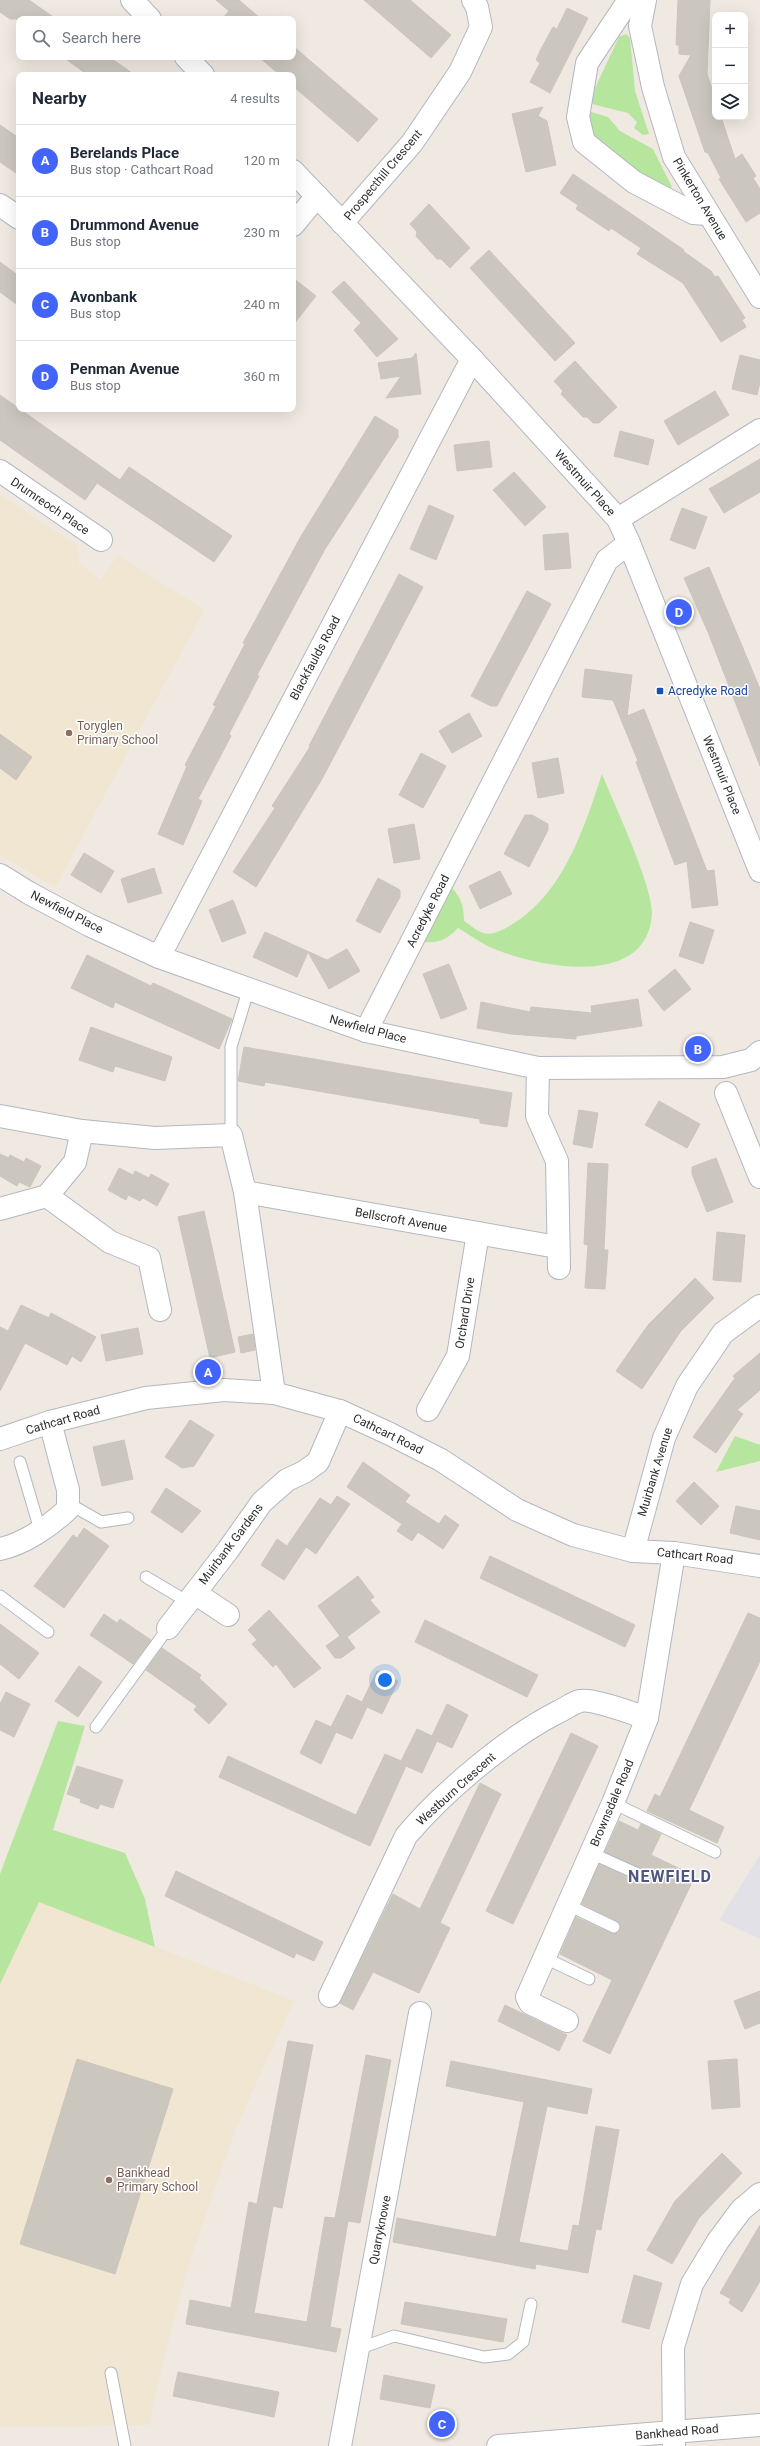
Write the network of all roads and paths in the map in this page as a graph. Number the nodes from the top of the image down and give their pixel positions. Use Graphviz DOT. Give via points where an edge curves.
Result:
graph roads {
  1 [pos="132,0"];
  2 [pos="473,0"];
  3 [pos="628,0"];
  4 [pos="644,0"];
  5 [pos="147,16"];
  6 [pos="189,60"];
  7 [pos="200,72"];
  8 [pos="296,174"];
  9 [pos="317,196"];
  10 [pos="0,206"];
  11 [pos="708,214"];
  12 [pos="16,216"];
  13 [pos="296,221"];
  14 [pos="342,223"];
  15 [pos="760,297"];
  16 [pos="472,359"];
  17 [pos="760,430"];
  18 [pos="0,471"];
  19 [pos="618,520"];
  20 [pos="101,540"];
  21 [pos="629,543"];
  22 [pos="760,871"];
  23 [pos="0,875"];
  24 [pos="159,957"];
  25 [pos="248,991"];
  26 [pos="366,1031"];
  27 [pos="760,1052"];
  28 [pos="538,1068"];
  29 [pos="726,1093"];
  30 [pos="0,1116"];
  31 [pos="82,1131"];
  32 [pos="231,1135"];
  33 [pos="760,1177"];
  34 [pos="245,1192"];
  35 [pos="47,1196"];
  36 [pos="0,1209"];
  37 [pos="478,1233"];
  38 [pos="557,1247"];
  39 [pos="559,1268"];
  40 [pos="760,1306"];
  41 [pos="160,1310"];
  42 [pos="274,1393"];
  43 [pos="428,1410"];
  44 [pos="340,1411"];
  45 [pos="50,1422"];
  46 [pos="0,1439"];
  47 [pos="20,1462"];
  48 [pos="68,1503"];
  49 [pos="128,1518"];
  50 [pos="40,1530"];
  51 [pos="0,1549"];
  52 [pos="633,1551"];
  53 [pos="674,1553"];
  54 [pos="760,1566"];
  55 [pos="146,1577"];
  56 [pos="0,1596"];
  57 [pos="192,1598"];
  58 [pos="228,1615"];
  59 [pos="168,1628"];
  60 [pos="48,1632"];
  61 [pos="647,1718"];
  62 [pos="96,1727"];
  63 [pos="613,1803"];
  64 [pos="715,1852"];
  65 [pos="591,1853"];
  66 [pos="640,1875"];
  67 [pos="568,1905"];
  68 [pos="614,1927"];
  69 [pos="545,1958"];
  70 [pos="589,1979"];
  71 [pos="330,1996"];
  72 [pos="420,2013"];
  73 [pos="567,2021"];
  74 [pos="760,2194"];
  75 [pos="531,2304"];
  76 [pos="358,2349"];
  77 [pos="111,2373"];
  78 [pos="760,2425"];
  79 [pos="674,2439"];
  80 [pos="125,2446"];
  81 [pos="340,2446"];
  82 [pos="498,2446"];
  1 -- 5 [label="street"];
  2 -- 14 [label="street, Prospecthill Crescent" via="481,27 460,72 412,143"];
  3 -- 11 [label="street" via="587,63 578,117 584,142 634,182 693,213"];
  4 -- 11 [label="street, Pinkerton Avenue" via="640,26 653,87 674,157"];
  6 -- 7 [label="street"];
  8 -- 9 [label="street, Westmuir Place"];
  9 -- 13 [label="street"];
  9 -- 14 [label="street, Westmuir Place"];
  10 -- 12 [label="street"];
  11 -- 15 [label="street, Pinkerton Avenue"];
  14 -- 16 [label="street, Westmuir Place"];
  16 -- 19 [label="street, Westmuir Place"];
  16 -- 24 [label="street, Blackfaulds Road"];
  17 -- 19 [label="street"];
  18 -- 20 [label="street, Drumreoch Place"];
  19 -- 21 [label="street, Westmuir Place"];
  21 -- 22 [label="street, Westmuir Place"];
  21 -- 26 [label="street, Acredyke Road" via="607,560"];
  23 -- 24 [label="street, Newfield Place" via="89,925"];
  24 -- 25 [label="street, Newfield Place"];
  25 -- 26 [label="street, Newfield Place"];
  25 -- 32 [label="lane" via="231,1047"];
  26 -- 28 [label="street, Newfield Place"];
  27 -- 28 [label="street, Newfield Place" via="751,1060 723,1068"];
  28 -- 38 [label="street" via="537,1116 557,1161"];
  29 -- 33 [label="street"];
  30 -- 31 [label="street"];
  31 -- 32 [label="street" via="155,1138"];
  31 -- 35 [label="street" via="75,1162"];
  32 -- 34 [label="street"];
  34 -- 37 [label="street, Bellscroft Avenue"];
  34 -- 42 [label="street"];
  35 -- 36 [label="street"];
  35 -- 41 [label="street" via="110,1242 149,1258"];
  37 -- 38 [label="street, Bellscroft Avenue"];
  37 -- 43 [label="street, Orchard Drive" via="458,1356"];
  38 -- 39 [label="street"];
  40 -- 52 [label="street, Muirbank Avenue" via="723,1333 687,1386 664,1438"];
  42 -- 44 [label="street, Cathcart Road"];
  42 -- 45 [label="street, Cathcart Road" via="224,1390 146,1398"];
  44 -- 52 [label="street, Cathcart Road" via="441,1460 517,1510 573,1535"];
  44 -- 57 [label="street, Muirbank Gardens" via="318,1462 287,1480 262,1502"];
  45 -- 46 [label="street, Cathcart Road"];
  45 -- 48 [label="street" via="68,1490"];
  47 -- 50 [label="lane"];
  48 -- 49 [label="lane" via="101,1522"];
  48 -- 50 [label="street" via="68,1509 52,1524"];
  50 -- 51 [label="street" via="10,1547"];
  52 -- 53 [label="street, Cathcart Road"];
  53 -- 54 [label="street, Cathcart Road"];
  53 -- 61 [label="street, Brownsdale Road"];
  55 -- 57 [label="lane"];
  56 -- 60 [label="lane"];
  57 -- 58 [label="street"];
  57 -- 59 [label="street, Muirbank Gardens"];
  59 -- 62 [label="lane"];
  61 -- 63 [label="street, Brownsdale Road"];
  61 -- 71 [label="street, Westburn Crescent" via="614,1707 581,1701 540,1722 499,1750 423,1816 406,1836"];
  63 -- 64 [label="lane"];
  63 -- 65 [label="street, Brownsdale Road"];
  65 -- 66 [label="lane"];
  65 -- 67 [label="street, Brownsdale Road"];
  67 -- 68 [label="lane"];
  67 -- 69 [label="street, Brownsdale Road"];
  69 -- 70 [label="lane"];
  69 -- 73 [label="street, Brownsdale Road" via="527,1997 530,2003"];
  72 -- 76 [label="street, Quarryknowe"];
  74 -- 79 [label="street" via="741,2210 718,2241 692,2284 673,2347"];
  75 -- 76 [label="lane" via="523,2342 508,2354 484,2357 394,2336"];
  76 -- 81 [label="street, Quarryknowe"];
  77 -- 80 [label="lane"];
  78 -- 79 [label="street, Bankhead Road"];
  79 -- 82 [label="street, Bankhead Road"];
}
